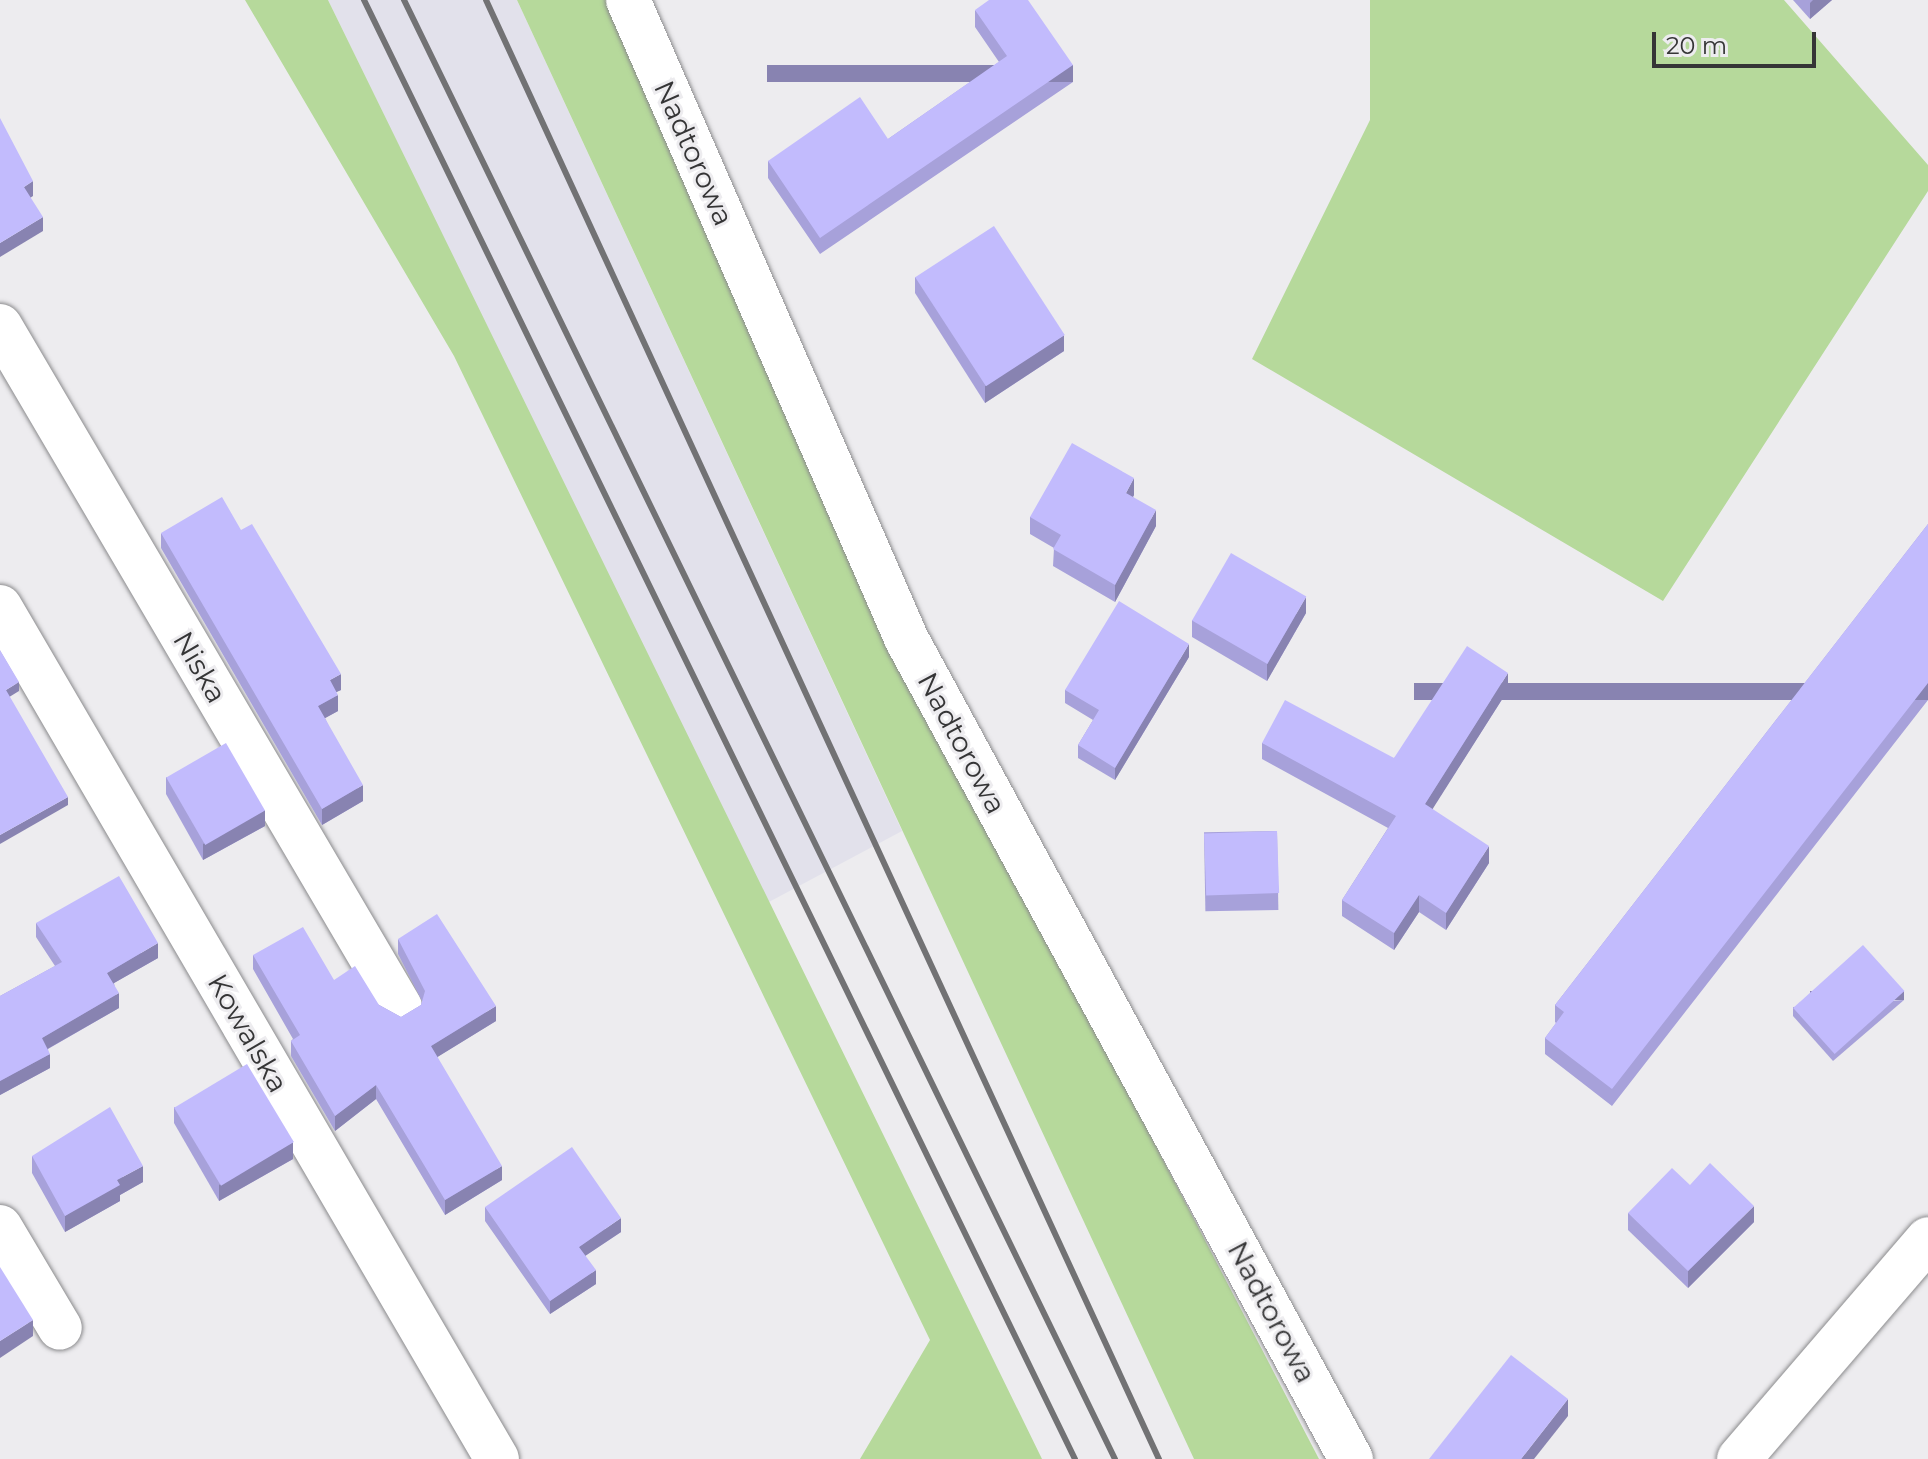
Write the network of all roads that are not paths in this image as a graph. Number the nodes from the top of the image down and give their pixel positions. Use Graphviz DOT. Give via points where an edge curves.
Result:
graph roads {
  1 [pos="628,0"];
  2 [pos="0,326"];
  3 [pos="0,607"];
  4 [pos="400,1007"];
  5 [pos="0,1227"];
  6 [pos="1928,1239"];
  7 [pos="60,1328"];
  8 [pos="497,1459"];
  9 [pos="1351,1459"];
  10 [pos="1739,1459"];
  1 -- 9 [label="street, Nadtorowa" via="907,640"];
  2 -- 4 [label="street, Niska"];
  3 -- 8 [label="street, Kowalska"];
  5 -- 7 [label="street"];
  6 -- 10 [label="street"];
}
